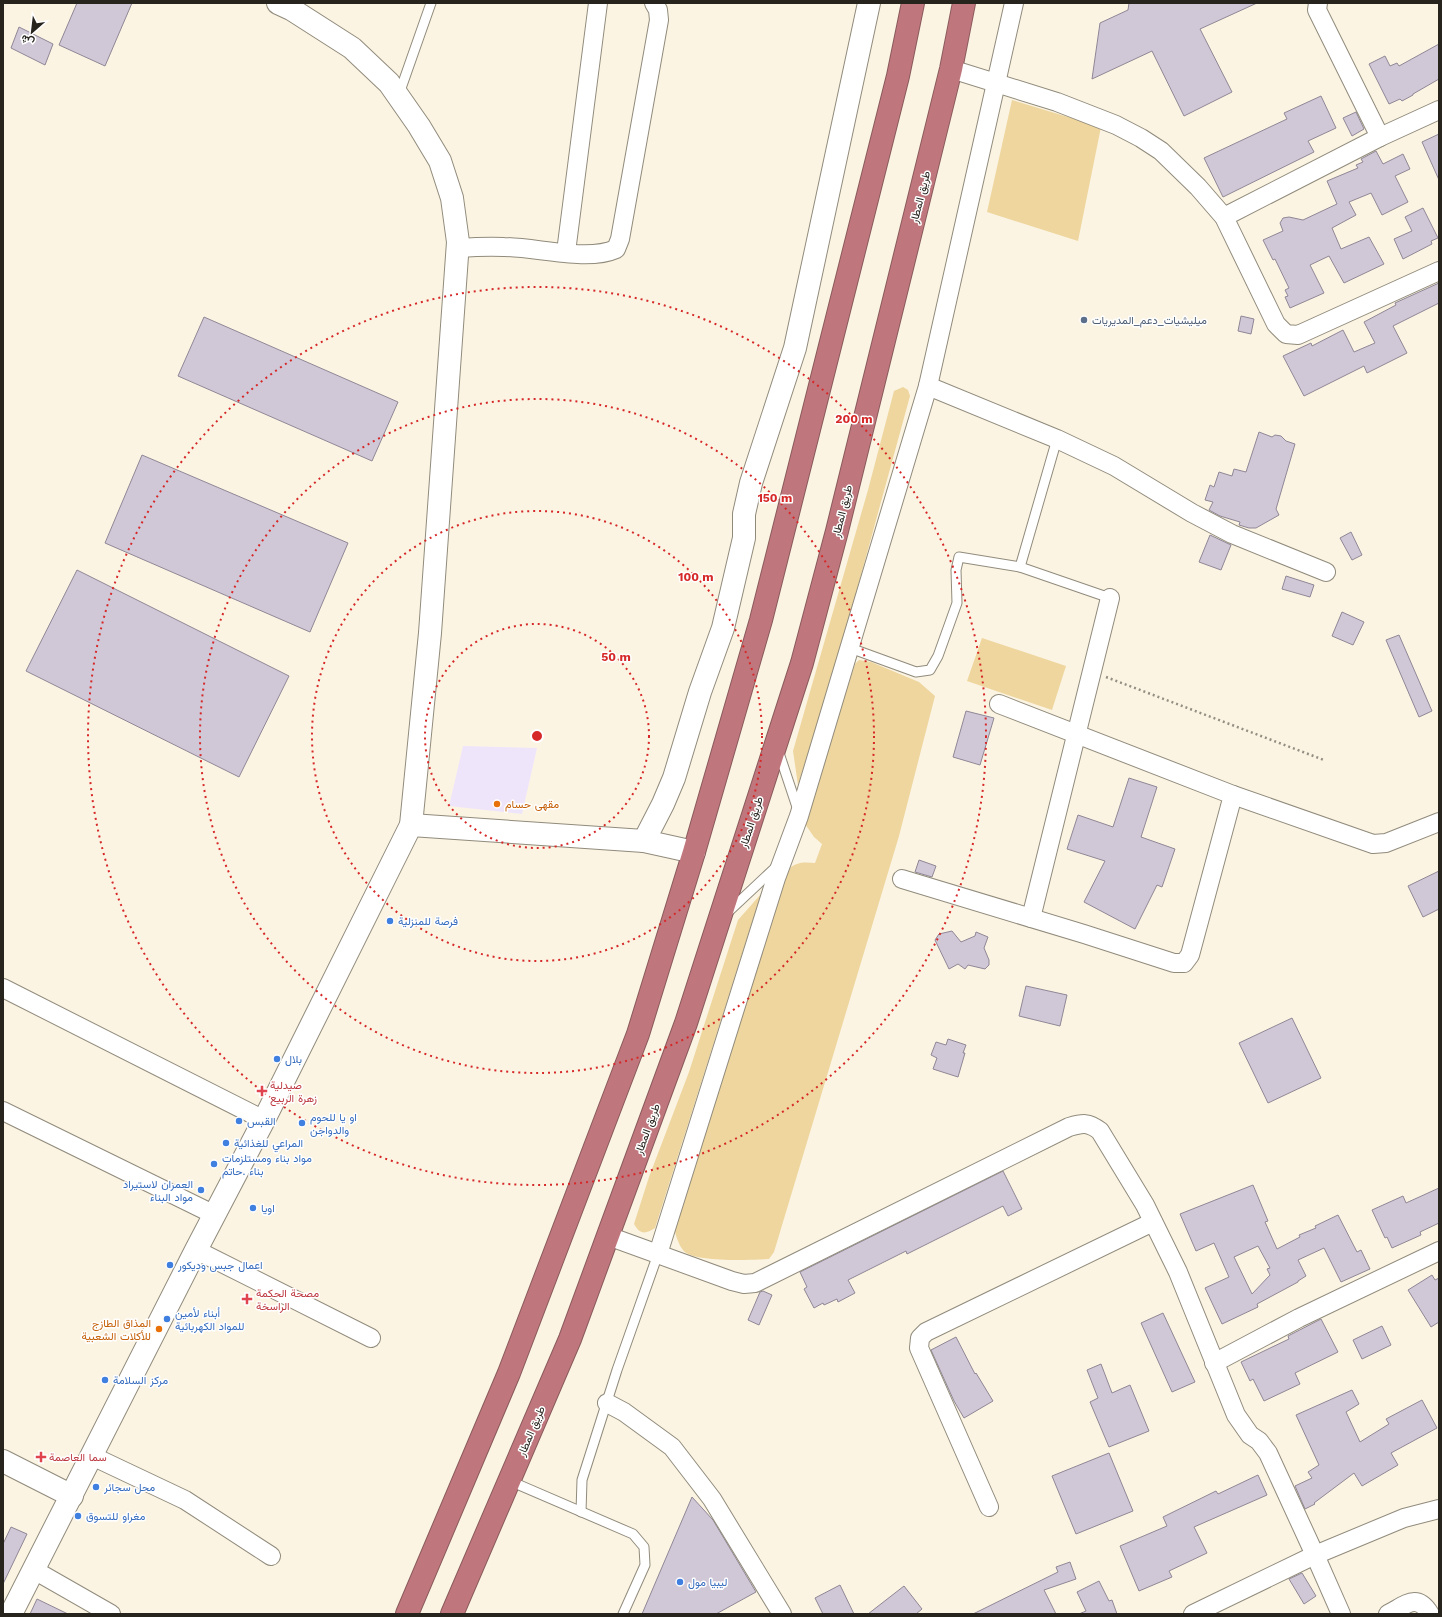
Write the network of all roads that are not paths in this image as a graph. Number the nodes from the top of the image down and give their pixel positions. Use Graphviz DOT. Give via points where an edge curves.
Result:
graph roads {
  1 [pos="278,3"];
  2 [pos="431,3"];
  3 [pos="598,3"];
  4 [pos="654,3"];
  5 [pos="869,3"];
  6 [pos="913,3"];
  7 [pos="964,3"];
  8 [pos="1014,3"];
  9 [pos="1318,3"];
  10 [pos="951,69"];
  11 [pos="996,84"];
  12 [pos="398,96"];
  13 [pos="1439,110"];
  14 [pos="1380,137"];
  15 [pos="1224,217"];
  16 [pos="458,248"];
  17 [pos="566,252"];
  18 [pos="1439,271"];
  19 [pos="928,386"];
  20 [pos="1057,439"];
  21 [pos="1020,567"];
  22 [pos="1326,572"];
  23 [pos="1110,598"];
  24 [pos="850,648"];
  25 [pos="999,704"];
  26 [pos="1077,735"];
  27 [pos="776,743"];
  28 [pos="1233,795"];
  29 [pos="799,816"];
  30 [pos="1439,822"];
  31 [pos="411,825"];
  32 [pos="644,841"];
  33 [pos="694,852"];
  34 [pos="783,861"];
  35 [pos="902,879"];
  36 [pos="1031,918"];
  37 [pos="720,919"];
  38 [pos="3,988"];
  39 [pos="3,1111"];
  40 [pos="264,1120"];
  41 [pos="215,1215"];
  42 [pos="1153,1222"];
  43 [pos="608,1236"];
  44 [pos="196,1250"];
  45 [pos="1439,1250"];
  46 [pos="658,1254"];
  47 [pos="370,1338"];
  48 [pos="1214,1363"];
  49 [pos="608,1403"];
  50 [pos="92,1456"];
  51 [pos="3,1460"];
  52 [pos="510,1481"];
  53 [pos="72,1496"];
  54 [pos="989,1507"];
  55 [pos="1439,1509"];
  56 [pos="581,1512"];
  57 [pos="1316,1555"];
  58 [pos="272,1556"];
  59 [pos="34,1570"];
  60 [pos="11,1614"];
  61 [pos="111,1614"];
  62 [pos="407,1614"];
  63 [pos="452,1614"];
  64 [pos="623,1614"];
  65 [pos="782,1614"];
  66 [pos="1193,1614"];
  67 [pos="1341,1614"];
  68 [pos="1388,1614"];
  69 [pos="1430,1614"];
  1 -- 12 [label="street" via="352,48 390,83"];
  2 -- 12 [label="lane"];
  3 -- 17 [label="street"];
  4 -- 17 [label="street" via="659,20 620,239 616,249 607,253"];
  5 -- 32 [label="street" via="795,348 751,483 744,514 744,538 723,628 674,778"];
  6 -- 33 [label="highway" via="898,76 763,612"];
  7 -- 10 [label="highway, طريق المطار"];
  8 -- 11 [label="street"];
  9 -- 14 [label="street" via="1317,10"];
  10 -- 11 [label="street"];
  10 -- 27 [label="highway, طريق المطار" via="835,538 802,663"];
  11 -- 15 [label="street" via="1057,102 1116,125 1141,138 1188,177"];
  11 -- 19 [label="street"];
  12 -- 16 [label="street" via="440,161 452,198"];
  13 -- 14 [label="street"];
  14 -- 15 [label="street"];
  15 -- 18 [label="street" via="1276,324 1286,334 1298,335"];
  16 -- 17 [label="street" via="504,247"];
  16 -- 31 [label="street" via="430,633"];
  19 -- 20 [label="street"];
  19 -- 24 [label="street"];
  20 -- 21 [label="lane"];
  20 -- 22 [label="street" via="1114,466 1232,534"];
  21 -- 23 [label="lane"];
  21 -- 24 [label="lane" via="959,557 956,570 957,603 938,656 930,670 916,672"];
  23 -- 26 [label="street"];
  24 -- 29 [label="street"];
  25 -- 26 [label="street"];
  26 -- 28 [label="street"];
  26 -- 36 [label="street"];
  27 -- 29 [label="lane"];
  27 -- 37 [label="highway, طريق المطار"];
  28 -- 30 [label="street" via="1373,844 1386,843"];
  28 -- 36 [label="street" via="1190,955 1184,963 1174,963"];
  29 -- 34 [label="street"];
  31 -- 32 [label="street"];
  31 -- 40 [label="street"];
  32 -- 33 [label="street"];
  33 -- 62 [label="highway" via="638,1034 585,1175 509,1373"];
  34 -- 37 [label="lane"];
  34 -- 46 [label="street"];
  35 -- 36 [label="street"];
  37 -- 43 [label="highway, طريق المطار" via="686,1023"];
  38 -- 40 [label="street"];
  39 -- 41 [label="street"];
  40 -- 41 [label="street"];
  41 -- 44 [label="street"];
  42 -- 46 [label="street" via="1100,1131 1092,1125 1082,1124 1069,1127 755,1283 732,1281"];
  42 -- 48 [label="street" via="1178,1272"];
  42 -- 54 [label="street" via="926,1332 920,1338 919,1348"];
  43 -- 46 [label="street"];
  43 -- 52 [label="highway, طريق المطار" via="570,1339"];
  44 -- 47 [label="street"];
  44 -- 50 [label="street"];
  45 -- 48 [label="street"];
  46 -- 49 [label="lane"];
  48 -- 57 [label="street" via="1236,1414 1250,1435 1259,1441 1268,1453"];
  49 -- 56 [label="lane" via="582,1480"];
  49 -- 65 [label="street" via="672,1447 712,1499"];
  50 -- 53 [label="street"];
  50 -- 58 [label="street" via="185,1500"];
  51 -- 53 [label="street"];
  52 -- 56 [label="lane"];
  52 -- 63 [label="highway, طريق المطار"];
  53 -- 59 [label="street"];
  55 -- 57 [label="street" via="1404,1518"];
  56 -- 64 [label="lane" via="633,1534 644,1547 645,1565"];
  57 -- 66 [label="street"];
  57 -- 67 [label="street"];
  59 -- 60 [label="street"];
  59 -- 61 [label="street"];
  68 -- 69 [label="street" via="1413,1601 1425,1605"];
}
